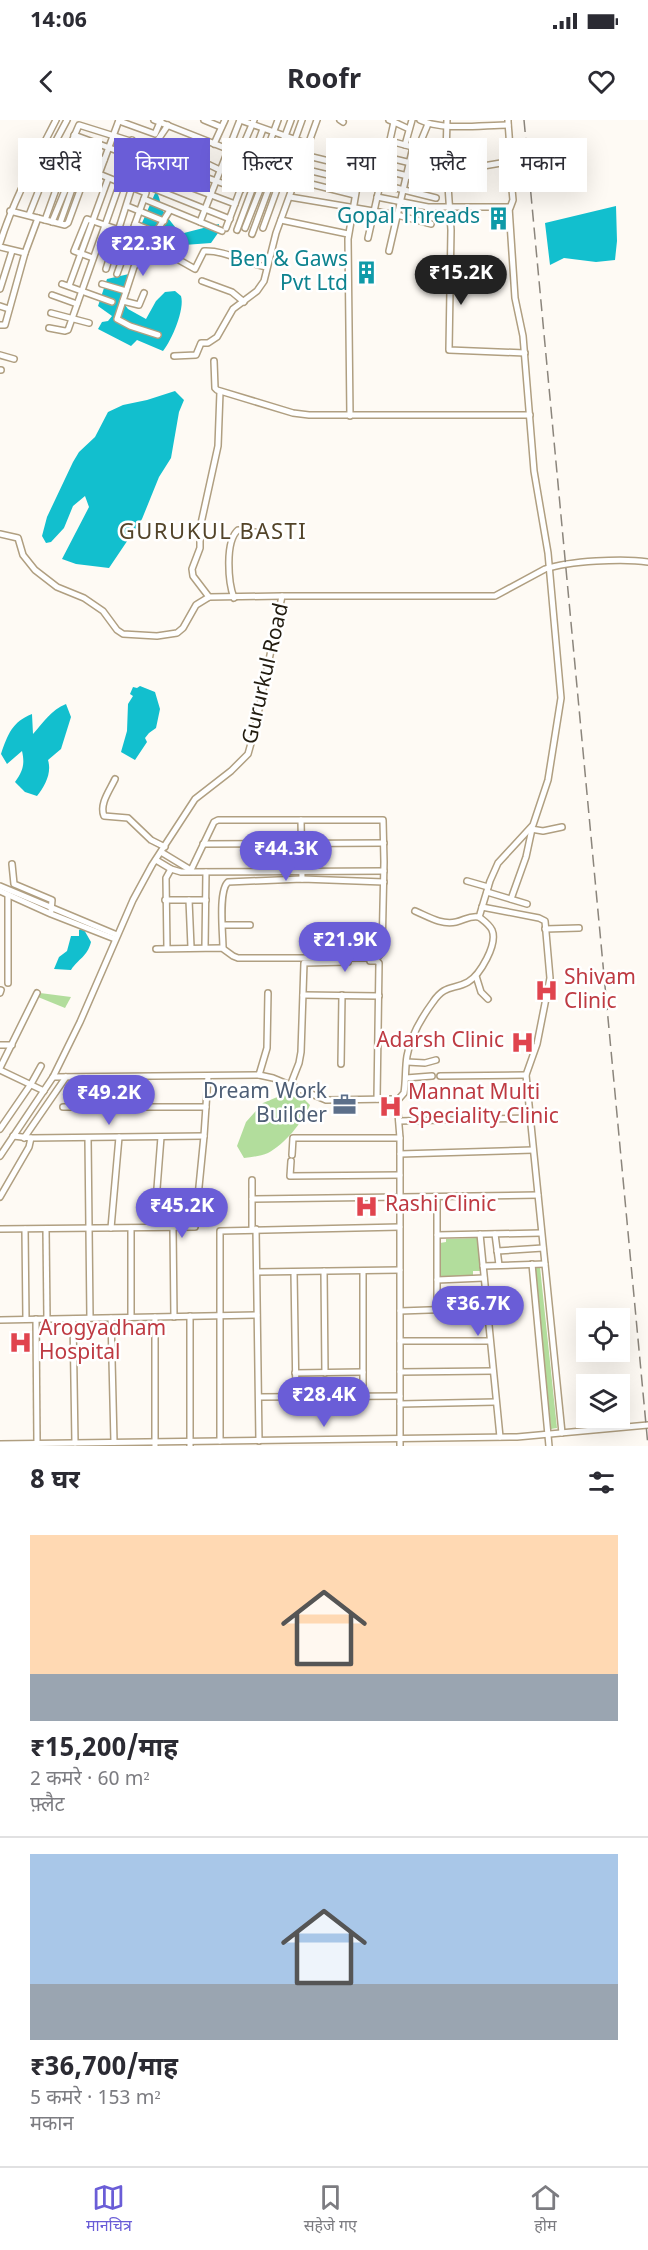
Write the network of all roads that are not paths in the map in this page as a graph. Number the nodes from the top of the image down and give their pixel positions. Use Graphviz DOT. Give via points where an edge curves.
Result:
graph roads {
  1 [pos="56,120"];
  2 [pos="67,120"];
  3 [pos="111,120"];
  4 [pos="204,120"];
  5 [pos="225,120"];
  6 [pos="240,120"];
  7 [pos="278,120"];
  8 [pos="291,120"];
  9 [pos="302,120"];
  10 [pos="317,120"];
  11 [pos="412,120"];
  12 [pos="420,120"];
  13 [pos="158,121"];
  14 [pos="392,121"];
  15 [pos="119,122"];
  16 [pos="253,122"];
  17 [pos="508,122"];
  18 [pos="447,123"];
  19 [pos="428,124"];
  20 [pos="168,125"];
  21 [pos="221,127"];
  22 [pos="263,129"];
  23 [pos="409,129"];
  24 [pos="273,133"];
  25 [pos="114,134"];
  26 [pos="74,135"];
  27 [pos="284,136"];
  28 [pos="46,138"];
  29 [pos="58,138"];
  30 [pos="73,138"];
  31 [pos="126,138"];
  32 [pos="159,138"];
  33 [pos="234,138"];
  34 [pos="246,138"];
  35 [pos="260,138"];
  36 [pos="271,138"];
  37 [pos="289,138"];
  38 [pos="295,138"];
  39 [pos="310,138"];
  40 [pos="390,138"];
  41 [pos="420,138"];
  42 [pos="447,138"];
  43 [pos="509,138"];
  44 [pos="397,143"];
  45 [pos="214,144"];
  46 [pos="405,145"];
  47 [pos="409,146"];
  48 [pos="109,147"];
  49 [pos="222,148"];
  50 [pos="114,149"];
  51 [pos="397,159"];
  52 [pos="104,160"];
  53 [pos="409,161"];
  54 [pos="210,165"];
  55 [pos="222,166"];
  56 [pos="220,170"];
  57 [pos="397,174"];
  58 [pos="406,176"];
  59 [pos="409,177"];
  60 [pos="108,179"];
  61 [pos="210,180"];
  62 [pos="114,181"];
  63 [pos="215,182"];
  64 [pos="314,183"];
  65 [pos="222,184"];
  66 [pos="397,188"];
  67 [pos="403,189"];
  68 [pos="19,192"];
  69 [pos="37,192"];
  70 [pos="59,192"];
  71 [pos="62,192"];
  72 [pos="79,192"];
  73 [pos="117,192"];
  74 [pos="131,192"];
  75 [pos="146,192"];
  76 [pos="162,192"];
  77 [pos="201,192"];
  78 [pos="240,192"];
  79 [pos="251,192"];
  80 [pos="263,192"];
  81 [pos="267,192"];
  82 [pos="270,192"];
  83 [pos="292,192"];
  84 [pos="356,192"];
  85 [pos="378,192"];
  86 [pos="449,192"];
  87 [pos="512,192"];
  88 [pos="209,195"];
  89 [pos="355,195"];
  90 [pos="290,197"];
  91 [pos="377,197"];
  92 [pos="435,198"];
  93 [pos="144,199"];
  94 [pos="400,202"];
  95 [pos="235,204"];
  96 [pos="127,206"];
  97 [pos="352,208"];
  98 [pos="450,208"];
  99 [pos="510,208"];
  100 [pos="204,209"];
  101 [pos="140,210"];
  102 [pos="170,210"];
  103 [pos="10,211"];
  104 [pos="375,211"];
  105 [pos="29,215"];
  106 [pos="108,215"];
  107 [pos="397,215"];
  108 [pos="38,218"];
  109 [pos="230,219"];
  110 [pos="45,220"];
  111 [pos="122,220"];
  112 [pos="281,220"];
  113 [pos="93,221"];
  114 [pos="164,221"];
  115 [pos="52,222"];
  116 [pos="200,222"];
  117 [pos="135,224"];
  118 [pos="431,224"];
  119 [pos="105,225"];
  120 [pos="245,228"];
  121 [pos="263,228"];
  122 [pos="118,229"];
  123 [pos="237,230"];
  124 [pos="157,233"];
  125 [pos="131,234"];
  126 [pos="252,234"];
  127 [pos="348,234"];
  128 [pos="368,238"];
  129 [pos="0,245"];
  130 [pos="12,251"];
  131 [pos="389,251"];
  132 [pos="25,254"];
  133 [pos="82,254"];
  134 [pos="93,258"];
  135 [pos="179,260"];
  136 [pos="267,267"];
  137 [pos="106,268"];
  138 [pos="117,274"];
  139 [pos="202,280"];
  140 [pos="62,284"];
  141 [pos="102,284"];
  142 [pos="1,285"];
  143 [pos="69,286"];
  144 [pos="15,288"];
  145 [pos="81,291"];
  146 [pos="126,291"];
  147 [pos="144,293"];
  148 [pos="52,295"];
  149 [pos="123,301"];
  150 [pos="112,302"];
  151 [pos="244,302"];
  152 [pos="77,304"];
  153 [pos="0,306"];
  154 [pos="9,309"];
  155 [pos="51,313"];
  156 [pos="72,318"];
  157 [pos="89,323"];
  158 [pos="0,325"];
  159 [pos="49,328"];
  160 [pos="158,335"];
  161 [pos="525,353"];
  162 [pos="0,355"];
  163 [pos="174,356"];
  164 [pos="14,359"];
  165 [pos="214,361"];
  166 [pos="220,392"];
  167 [pos="530,415"];
  168 [pos="350,416"];
  169 [pos="255,532"];
  170 [pos="0,534"];
  171 [pos="648,562"];
  172 [pos="549,568"];
  173 [pos="282,596"];
  174 [pos="209,597"];
  175 [pos="234,598"];
  176 [pos="115,778"];
  177 [pos="301,820"];
  178 [pos="562,827"];
  179 [pos="531,829"];
  180 [pos="384,843"];
  181 [pos="203,844"];
  182 [pos="301,845"];
  183 [pos="163,849"];
  184 [pos="156,860"];
  185 [pos="12,864"];
  186 [pos="171,869"];
  187 [pos="191,870"];
  188 [pos="302,870"];
  189 [pos="384,871"];
  190 [pos="206,872"];
  191 [pos="302,879"];
  192 [pos="467,881"];
  193 [pos="384,882"];
  194 [pos="0,886"];
  195 [pos="487,889"];
  196 [pos="0,891"];
  197 [pos="8,895"];
  198 [pos="511,899"];
  199 [pos="165,900"];
  200 [pos="189,900"];
  201 [pos="206,900"];
  202 [pos="527,904"];
  203 [pos="482,908"];
  204 [pos="51,911"];
  205 [pos="415,911"];
  206 [pos="479,917"];
  207 [pos="223,925"];
  208 [pos="250,925"];
  209 [pos="579,928"];
  210 [pos="545,929"];
  211 [pos="116,937"];
  212 [pos="191,947"];
  213 [pos="205,947"];
  214 [pos="167,948"];
  215 [pos="223,948"];
  216 [pos="156,949"];
  217 [pos="476,976"];
  218 [pos="8,983"];
  219 [pos="38,993"];
  220 [pos="268,993"];
  221 [pos="303,995"];
  222 [pos="342,995"];
  223 [pos="379,996"];
  224 [pos="488,999"];
  225 [pos="0,1045"];
  226 [pos="12,1045"];
  227 [pos="436,1060"];
  228 [pos="407,1062"];
  229 [pos="341,1064"];
  230 [pos="41,1066"];
  231 [pos="0,1069"];
  232 [pos="259,1075"];
  233 [pos="526,1075"];
  234 [pos="208,1076"];
  235 [pos="432,1076"];
  236 [pos="440,1076"];
  237 [pos="53,1077"];
  238 [pos="66,1077"];
  239 [pos="86,1077"];
  240 [pos="406,1078"];
  241 [pos="31,1084"];
  242 [pos="290,1086"];
  243 [pos="44,1091"];
  244 [pos="377,1099"];
  245 [pos="397,1101"];
  246 [pos="63,1107"];
  247 [pos="85,1107"];
  248 [pos="206,1107"];
  249 [pos="530,1118"];
  250 [pos="399,1121"];
  251 [pos="0,1129"];
  252 [pos="13,1136"];
  253 [pos="204,1136"];
  254 [pos="119,1137"];
  255 [pos="161,1137"];
  256 [pos="27,1138"];
  257 [pos="88,1138"];
  258 [pos="400,1138"];
  259 [pos="533,1150"];
  260 [pos="400,1154"];
  261 [pos="0,1156"];
  262 [pos="400,1175"];
  263 [pos="252,1180"];
  264 [pos="538,1195"];
  265 [pos="399,1196"];
  266 [pos="0,1197"];
  267 [pos="437,1197"];
  268 [pos="252,1199"];
  269 [pos="154,1227"];
  270 [pos="173,1227"];
  271 [pos="400,1227"];
  272 [pos="89,1228"];
  273 [pos="111,1228"];
  274 [pos="131,1228"];
  275 [pos="0,1229"];
  276 [pos="25,1229"];
  277 [pos="46,1229"];
  278 [pos="254,1229"];
  279 [pos="542,1233"];
  280 [pos="480,1234"];
  281 [pos="495,1234"];
  282 [pos="437,1235"];
  283 [pos="543,1248"];
  284 [pos="497,1251"];
  285 [pos="532,1264"];
  286 [pos="545,1264"];
  287 [pos="499,1265"];
  288 [pos="483,1266"];
  289 [pos="400,1270"];
  290 [pos="324,1271"];
  291 [pos="363,1271"];
  292 [pos="257,1272"];
  293 [pos="294,1272"];
  294 [pos="484,1278"];
  295 [pos="437,1280"];
  296 [pos="487,1308"];
  297 [pos="436,1310"];
  298 [pos="400,1311"];
  299 [pos="257,1315"];
  300 [pos="190,1316"];
  301 [pos="220,1316"];
  302 [pos="131,1317"];
  303 [pos="155,1317"];
  304 [pos="174,1317"];
  305 [pos="73,1318"];
  306 [pos="90,1318"];
  307 [pos="111,1318"];
  308 [pos="26,1319"];
  309 [pos="36,1319"];
  310 [pos="47,1319"];
  311 [pos="0,1320"];
  312 [pos="400,1341"];
  313 [pos="490,1341"];
  314 [pos="493,1371"];
  315 [pos="363,1372"];
  316 [pos="400,1372"];
  317 [pos="295,1373"];
  318 [pos="325,1373"];
  319 [pos="363,1396"];
  320 [pos="400,1396"];
  321 [pos="258,1397"];
  322 [pos="296,1397"];
  323 [pos="496,1402"];
  324 [pos="400,1404"];
  325 [pos="648,1425"];
  326 [pos="562,1433"];
  327 [pos="548,1435"];
  328 [pos="500,1437"];
  329 [pos="220,1441"];
  330 [pos="259,1441"];
  331 [pos="114,1442"];
  332 [pos="37,1443"];
  333 [pos="75,1443"];
  334 [pos="400,1443"];
  335 [pos="0,1444"];
  336 [pos="155,1444"];
  337 [pos="174,1444"];
  338 [pos="190,1444"];
  339 [pos="232,1444"];
  340 [pos="549,1446"];
  1 -- 28 [label="street"];
  2 -- 29 [label="street"];
  3 -- 15 [label="street"];
  4 -- 21 [label="street"];
  5 -- 21 [label="street"];
  6 -- 16 [label="street"];
  6 -- 33 [label="street"];
  7 -- 24 [label="street"];
  8 -- 27 [label="street"];
  9 -- 38 [label="street"];
  10 -- 39 [label="street"];
  11 -- 23 [label="street"];
  12 -- 19 [label="street"];
  13 -- 15 [label="street" via="154,134"];
  13 -- 20 [label="street"];
  14 -- 23 [label="street"];
  14 -- 40 [label="street"];
  15 -- 25 [label="street"];
  16 -- 22 [label="street"];
  16 -- 34 [label="street"];
  17 -- 18 [label="street"];
  17 -- 43 [label="street"];
  18 -- 19 [label="street"];
  18 -- 42 [label="street"];
  19 -- 41 [label="street"];
  20 -- 32 [label="street"];
  20 -- 45 [label="street"];
  21 -- 45 [label="street"];
  22 -- 24 [label="street"];
  22 -- 35 [label="street"];
  23 -- 46 [label="street"];
  24 -- 27 [label="street"];
  24 -- 36 [label="street"];
  25 -- 26 [label="street" via="78,125"];
  25 -- 31 [label="street"];
  25 -- 48 [label="street"];
  26 -- 30 [label="street"];
  26 -- 48 [label="street"];
  27 -- 37 [label="street"];
  44 -- 46 [label="street"];
  45 -- 49 [label="street"];
  46 -- 47 [label="street"];
  48 -- 50 [label="street"];
  48 -- 52 [label="street"];
  51 -- 53 [label="street"];
  52 -- 60 [label="street" via="99,174"];
  53 -- 58 [label="street"];
  54 -- 56 [label="street"];
  55 -- 56 [label="street"];
  56 -- 63 [label="street"];
  57 -- 58 [label="street"];
  58 -- 59 [label="street"];
  58 -- 67 [label="street"];
  60 -- 62 [label="street"];
  60 -- 113 [label="street"];
  61 -- 63 [label="street"];
  63 -- 65 [label="street"];
  63 -- 88 [label="street"];
  64 -- 89 [label="street"];
  66 -- 67 [label="street"];
  67 -- 92 [label="street"];
  67 -- 94 [label="street"];
  68 -- 103 [label="street"];
  69 -- 105 [label="street"];
  70 -- 110 [label="street"];
  71 -- 115 [label="street"];
  72 -- 115 [label="street" via="68,223"];
  73 -- 106 [label="street"];
  74 -- 96 [label="street"];
  75 -- 93 [label="street"];
  76 -- 100 [label="street"];
  77 -- 88 [label="street"];
  78 -- 95 [label="street"];
  79 -- 123 [label="street"];
  80 -- 120 [label="street"];
  81 -- 126 [label="street"];
  82 -- 121 [label="street"];
  83 -- 90 [label="street"];
  84 -- 89 [label="street"];
  85 -- 91 [label="street"];
  86 -- 98 [label="street"];
  87 -- 99 [label="street"];
  88 -- 95 [label="street"];
  88 -- 100 [label="street"];
  89 -- 97 [label="street"];
  90 -- 97 [label="street"];
  90 -- 112 [label="street"];
  91 -- 94 [label="street"];
  91 -- 104 [label="street"];
  93 -- 101 [label="street"];
  93 -- 102 [label="street"];
  94 -- 98 [label="street"];
  94 -- 107 [label="street"];
  95 -- 109 [label="street"];
  96 -- 101 [label="street"];
  96 -- 111 [label="street"];
  97 -- 104 [label="street"];
  97 -- 127 [label="street"];
  98 -- 99 [label="street"];
  98 -- 161 [label="street" via="449,350"];
  99 -- 161 [label="street" via="515,298"];
  100 -- 109 [label="street"];
  100 -- 116 [label="street"];
  101 -- 114 [label="street"];
  101 -- 117 [label="street"];
  102 -- 114 [label="street"];
  102 -- 116 [label="street"];
  103 -- 105 [label="street"];
  103 -- 129 [label="street"];
  104 -- 107 [label="street"];
  104 -- 128 [label="street"];
  105 -- 108 [label="street"];
  106 -- 111 [label="street"];
  106 -- 119 [label="street"];
  107 -- 118 [label="street"];
  107 -- 131 [label="street"];
  108 -- 110 [label="street"];
  108 -- 132 [label="street"];
  109 -- 116 [label="street" via="224,229"];
  110 -- 115 [label="street"];
  111 -- 122 [label="street"];
  112 -- 127 [label="street"];
  112 -- 136 [label="street"];
  113 -- 119 [label="street"];
  113 -- 133 [label="street" via="86,219 74,249"];
  114 -- 124 [label="street"];
  117 -- 124 [label="street"];
  117 -- 125 [label="street"];
  119 -- 122 [label="street"];
  119 -- 134 [label="street"];
  122 -- 125 [label="street"];
  122 -- 137 [label="street"];
  124 -- 146 [label="street" via="134,267"];
  125 -- 138 [label="street"];
  127 -- 168 [label="street"];
  129 -- 130 [label="street"];
  130 -- 132 [label="street"];
  130 -- 142 [label="street"];
  132 -- 144 [label="street"];
  133 -- 134 [label="street"];
  133 -- 143 [label="street"];
  134 -- 145 [label="street"];
  135 -- 136 [label="street" via="195,269 205,251 220,252"];
  136 -- 151 [label="street" via="260,287"];
  139 -- 151 [label="street" via="232,292"];
  140 -- 143 [label="street"];
  141 -- 146 [label="street"];
  142 -- 144 [label="street"];
  143 -- 145 [label="street"];
  144 -- 154 [label="street"];
  145 -- 150 [label="street"];
  145 -- 152 [label="street"];
  146 -- 149 [label="street"];
  147 -- 149 [label="street" via="138,305"];
  148 -- 152 [label="street"];
  149 -- 160 [label="street" via="117,321"];
  151 -- 163 [label="street" via="230,312 217,337 201,343 195,356"];
  152 -- 156 [label="street"];
  153 -- 154 [label="street"];
  154 -- 158 [label="street" via="4,325"];
  155 -- 156 [label="street"];
  156 -- 157 [label="street"];
  156 -- 159 [label="street" via="67,332"];
  161 -- 167 [label="street"];
  162 -- 164 [label="street"];
  165 -- 166 [label="street" via="214,388"];
  166 -- 168 [label="street" via="301,414"];
  166 -- 174 [label="street" via="219,437 200,528 200,548 192,572"];
  167 -- 168 [label="street"];
  167 -- 172 [label="street"];
  169 -- 175 [label="street" via="238,530 231,540 230,582"];
  170 -- 174 [label="street" via="18,538 35,570 57,588 84,598 103,611 123,634 180,632 196,605"];
  171 -- 172 [label="street, Gururkul Road" via="604,561"];
  172 -- 173 [label="street, Gururkul Road" via="495,596"];
  172 -- 179 [label="street" via="561,698 548,780"];
  173 -- 175 [label="street"];
  173 -- 183 [label="street, Gururkul Road" via="248,754 195,799"];
  174 -- 175 [label="street"];
  176 -- 183 [label="street" via="104,804 104,816 128,818"];
  177 -- 180 [label="street" via="381,820"];
  177 -- 181 [label="street" via="218,820"];
  177 -- 182 [label="street"];
  178 -- 179 [label="street"];
  179 -- 195 [label="street" via="503,857"];
  179 -- 198 [label="street"];
  180 -- 182 [label="street"];
  180 -- 189 [label="street"];
  181 -- 182 [label="street"];
  181 -- 187 [label="street"];
  182 -- 188 [label="street"];
  183 -- 184 [label="street, Gururkul Road"];
  183 -- 187 [label="street"];
  184 -- 186 [label="street"];
  184 -- 211 [label="street, Gururkul Road"];
  185 -- 204 [label="street" via="14,884 52,900"];
  186 -- 187 [label="street"];
  186 -- 199 [label="street" via="166,878"];
  187 -- 190 [label="street"];
  188 -- 189 [label="street"];
  188 -- 190 [label="street"];
  188 -- 191 [label="street"];
  189 -- 193 [label="street"];
  190 -- 201 [label="street"];
  191 -- 193 [label="street"];
  191 -- 207 [label="street" via="228,882 223,896"];
  192 -- 195 [label="street"];
  193 -- 215 [label="street" via="383,950 378,957 237,957"];
  194 -- 204 [label="street"];
  195 -- 198 [label="street"];
  195 -- 203 [label="street"];
  196 -- 197 [label="street"];
  197 -- 204 [label="street"];
  197 -- 218 [label="street"];
  198 -- 202 [label="street"];
  199 -- 200 [label="street"];
  199 -- 214 [label="street"];
  200 -- 201 [label="street"];
  200 -- 212 [label="street"];
  201 -- 213 [label="street"];
  203 -- 206 [label="street"];
  203 -- 210 [label="street" via="539,918"];
  204 -- 211 [label="street"];
  205 -- 206 [label="street" via="441,922"];
  206 -- 217 [label="street" via="490,926 493,938"];
  207 -- 208 [label="street"];
  207 -- 215 [label="street"];
  209 -- 210 [label="street"];
  210 -- 233 [label="street" via="550,978 537,1044"];
  211 -- 237 [label="street, Gururkul Road"];
  212 -- 213 [label="street"];
  212 -- 214 [label="street"];
  213 -- 215 [label="street"];
  214 -- 216 [label="street"];
  217 -- 224 [label="street"];
  217 -- 228 [label="street" via="437,997 411,1043"];
  219 -- 226 [label="street"];
  220 -- 232 [label="street" via="267,1048"];
  221 -- 222 [label="street"];
  221 -- 223 [label="street" via="304,963 376,961"];
  221 -- 242 [label="street" via="300,1057"];
  222 -- 223 [label="street"];
  222 -- 229 [label="street"];
  223 -- 244 [label="street"];
  225 -- 226 [label="street"];
  226 -- 231 [label="street"];
  227 -- 228 [label="street"];
  228 -- 240 [label="street"];
  230 -- 241 [label="street"];
  231 -- 241 [label="street"];
  232 -- 234 [label="street"];
  232 -- 242 [label="street"];
  233 -- 236 [label="street"];
  233 -- 249 [label="street"];
  234 -- 239 [label="street"];
  234 -- 248 [label="street"];
  235 -- 240 [label="street"];
  237 -- 238 [label="street"];
  237 -- 243 [label="street, Gururkul Road"];
  238 -- 239 [label="street"];
  238 -- 256 [label="street"];
  239 -- 247 [label="street"];
  240 -- 245 [label="street" via="404,1093"];
  241 -- 243 [label="street"];
  241 -- 251 [label="street"];
  242 -- 244 [label="street" via="326,1100"];
  243 -- 252 [label="street, Gururkul Road"];
  244 -- 245 [label="street"];
  245 -- 250 [label="street"];
  246 -- 247 [label="street"];
  247 -- 248 [label="street"];
  248 -- 253 [label="street"];
  249 -- 250 [label="street"];
  249 -- 259 [label="street"];
  250 -- 258 [label="street"];
  252 -- 256 [label="street"];
  252 -- 261 [label="street, Gururkul Road"];
  253 -- 255 [label="street"];
  253 -- 270 [label="street" via="196,1225"];
  254 -- 255 [label="street"];
  254 -- 257 [label="street"];
  254 -- 273 [label="street"];
  255 -- 269 [label="street"];
  256 -- 257 [label="street"];
  256 -- 266 [label="street" via="30,1145"];
  257 -- 272 [label="street"];
  258 -- 260 [label="street"];
  258 -- 262 [label="street" via="293,1138 291,1176"];
  259 -- 260 [label="street"];
  259 -- 264 [label="street"];
  260 -- 262 [label="street"];
  262 -- 265 [label="street"];
  263 -- 268 [label="street"];
  264 -- 267 [label="street"];
  264 -- 279 [label="street"];
  265 -- 267 [label="street"];
  265 -- 268 [label="street"];
  265 -- 271 [label="street"];
  267 -- 282 [label="street"];
  268 -- 278 [label="street"];
  269 -- 270 [label="street"];
  269 -- 274 [label="street"];
  270 -- 304 [label="street"];
  271 -- 278 [label="street"];
  271 -- 289 [label="street"];
  272 -- 273 [label="street"];
  272 -- 277 [label="street"];
  272 -- 306 [label="street"];
  273 -- 274 [label="street"];
  274 -- 302 [label="street"];
  275 -- 276 [label="street"];
  276 -- 277 [label="street"];
  276 -- 308 [label="street"];
  277 -- 310 [label="street"];
  278 -- 292 [label="street"];
  278 -- 301 [label="street" via="220,1232"];
  279 -- 281 [label="street"];
  279 -- 283 [label="street"];
  280 -- 281 [label="street"];
  280 -- 282 [label="street"];
  280 -- 288 [label="street"];
  281 -- 284 [label="street"];
  282 -- 295 [label="street"];
  283 -- 284 [label="street"];
  283 -- 286 [label="street"];
  284 -- 287 [label="street"];
  285 -- 286 [label="street"];
  285 -- 287 [label="street"];
  285 -- 327 [label="street"];
  286 -- 326 [label="street"];
  287 -- 288 [label="street"];
  288 -- 294 [label="street"];
  289 -- 291 [label="street"];
  289 -- 298 [label="street"];
  290 -- 291 [label="street"];
  290 -- 293 [label="street"];
  290 -- 318 [label="street"];
  291 -- 315 [label="street"];
  292 -- 293 [label="street"];
  292 -- 299 [label="street"];
  293 -- 317 [label="street"];
  294 -- 295 [label="street"];
  294 -- 296 [label="street"];
  295 -- 297 [label="street"];
  296 -- 297 [label="street"];
  296 -- 313 [label="street"];
  297 -- 298 [label="street"];
  298 -- 312 [label="street"];
  299 -- 301 [label="street"];
  299 -- 321 [label="street"];
  300 -- 301 [label="street"];
  300 -- 304 [label="street"];
  300 -- 338 [label="street"];
  301 -- 329 [label="street"];
  302 -- 303 [label="street"];
  302 -- 307 [label="street"];
  303 -- 304 [label="street"];
  303 -- 336 [label="street"];
  305 -- 306 [label="street"];
  305 -- 310 [label="street"];
  305 -- 333 [label="street"];
  306 -- 307 [label="street"];
  307 -- 331 [label="street"];
  308 -- 309 [label="street"];
  308 -- 311 [label="street"];
  309 -- 310 [label="street"];
  309 -- 332 [label="street"];
  312 -- 313 [label="street"];
  312 -- 316 [label="street"];
  313 -- 314 [label="street"];
  314 -- 316 [label="street"];
  314 -- 323 [label="street"];
  315 -- 318 [label="street"];
  315 -- 319 [label="street"];
  316 -- 320 [label="street"];
  317 -- 318 [label="street"];
  317 -- 322 [label="street"];
  319 -- 320 [label="street"];
  319 -- 322 [label="street"];
  320 -- 324 [label="street"];
  321 -- 322 [label="street"];
  321 -- 330 [label="street"];
  323 -- 324 [label="street"];
  323 -- 328 [label="street"];
  324 -- 334 [label="street"];
  325 -- 326 [label="street"];
  326 -- 327 [label="street"];
  327 -- 328 [label="street"];
  327 -- 340 [label="street"];
  328 -- 334 [label="street"];
  329 -- 338 [label="street"];
  329 -- 339 [label="street"];
  330 -- 334 [label="street"];
  330 -- 339 [label="street"];
  331 -- 333 [label="street"];
  331 -- 336 [label="street"];
  332 -- 333 [label="street"];
  332 -- 335 [label="street"];
  336 -- 337 [label="street"];
  337 -- 338 [label="street"];
}
